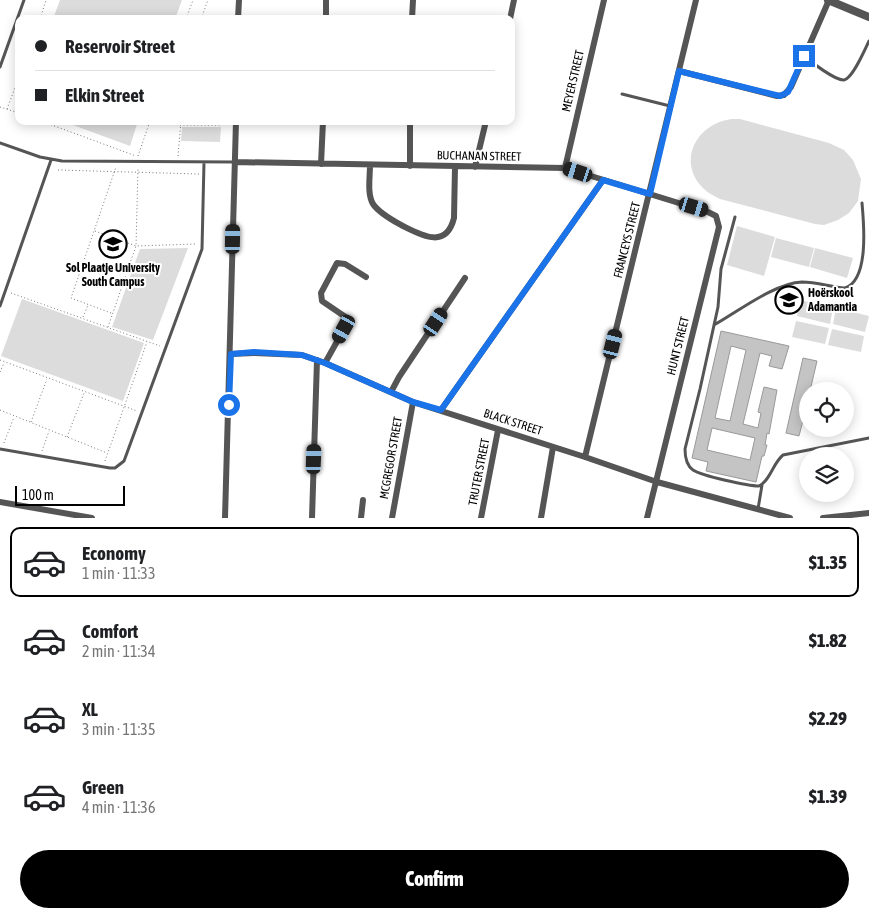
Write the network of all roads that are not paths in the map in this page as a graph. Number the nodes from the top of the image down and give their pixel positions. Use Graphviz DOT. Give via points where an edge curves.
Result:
graph roads {
  1 [pos="24,0"];
  2 [pos="239,0"];
  3 [pos="326,0"];
  4 [pos="413,0"];
  5 [pos="514,0"];
  6 [pos="604,0"];
  7 [pos="696,0"];
  8 [pos="828,0"];
  9 [pos="19,15"];
  10 [pos="238,15"];
  11 [pos="326,15"];
  12 [pos="412,15"];
  13 [pos="511,15"];
  14 [pos="869,17"];
  15 [pos="15,25"];
  16 [pos="869,40"];
  17 [pos="804,56"];
  18 [pos="0,67"];
  19 [pos="679,71"];
  20 [pos="622,94"];
  21 [pos="671,106"];
  22 [pos="236,125"];
  23 [pos="322,125"];
  24 [pos="410,125"];
  25 [pos="485,125"];
  26 [pos="0,143"];
  27 [pos="51,160"];
  28 [pos="204,162"];
  29 [pos="235,162"];
  30 [pos="321,164"];
  31 [pos="370,165"];
  32 [pos="410,166"];
  33 [pos="455,167"];
  34 [pos="475,167"];
  35 [pos="565,168"];
  36 [pos="603,180"];
  37 [pos="650,194"];
  38 [pos="862,204"];
  39 [pos="716,216"];
  40 [pos="735,217"];
  41 [pos="366,277"];
  42 [pos="465,278"];
  43 [pos="0,306"];
  44 [pos="714,325"];
  45 [pos="231,354"];
  46 [pos="317,360"];
  47 [pos="325,363"];
  48 [pos="391,392"];
  49 [pos="413,402"];
  50 [pos="441,410"];
  51 [pos="498,430"];
  52 [pos="869,438"];
  53 [pos="553,447"];
  54 [pos="1,450"];
  55 [pos="585,457"];
  56 [pos="657,482"];
  57 [pos="762,485"];
  58 [pos="363,500"];
  59 [pos="0,502"];
  60 [pos="757,510"];
  61 [pos="869,513"];
  62 [pos="775,516"];
  63 [pos="92,518"];
  64 [pos="225,518"];
  65 [pos="312,518"];
  66 [pos="361,518"];
  67 [pos="392,518"];
  68 [pos="481,518"];
  69 [pos="541,518"];
  70 [pos="647,518"];
  71 [pos="790,518"];
  72 [pos="823,518"];
  1 -- 9 [label="lane"];
  2 -- 10 [label="street"];
  3 -- 11 [label="street"];
  4 -- 12 [label="street"];
  5 -- 13 [label="street"];
  6 -- 35 [label="street, MEYER STREET"];
  7 -- 19 [label="street, FRANCEYS STREET"];
  8 -- 14 [label="street"];
  8 -- 17 [label="street"];
  15 -- 18 [label="lane"];
  16 -- 17 [label="lane" via="854,70 843,80 830,75"];
  17 -- 19 [label="street" via="788,92 780,96"];
  19 -- 21 [label="street, FRANCEYS STREET"];
  20 -- 21 [label="lane"];
  21 -- 37 [label="street, FRANCEYS STREET"];
  22 -- 29 [label="street"];
  23 -- 30 [label="street"];
  24 -- 32 [label="street"];
  25 -- 34 [label="street"];
  26 -- 27 [label="lane"];
  27 -- 28 [label="lane"];
  27 -- 43 [label="lane"];
  28 -- 29 [label="lane"];
  28 -- 54 [label="lane" via="202,249 124,461 115,468 103,467"];
  29 -- 30 [label="street, BUCHANAN STREET"];
  29 -- 45 [label="street"];
  30 -- 31 [label="street, BUCHANAN STREET"];
  31 -- 32 [label="street, BUCHANAN STREET"];
  31 -- 33 [label="street" via="374,205 393,220 428,238 446,234 453,225"];
  32 -- 33 [label="street, BUCHANAN STREET"];
  33 -- 34 [label="street, BUCHANAN STREET"];
  34 -- 35 [label="street, BUCHANAN STREET"];
  35 -- 36 [label="street, BUCHANAN STREET"];
  36 -- 37 [label="street, BUCHANAN STREET"];
  36 -- 50 [label="street"];
  37 -- 39 [label="street, BUCHANAN STREET"];
  37 -- 55 [label="street, FRANCEYS STREET"];
  38 -- 44 [label="lane" via="866,238 864,261 862,273 850,287 802,282 782,286"];
  39 -- 56 [label="street, HUNT STREET" via="719,227"];
  40 -- 44 [label="lane" via="721,269"];
  41 -- 47 [label="street" via="338,263 321,293 322,301 347,318"];
  42 -- 48 [label="street"];
  44 -- 57 [label="lane" via="685,457 689,466 702,474"];
  45 -- 46 [label="street, BLACK STREET" via="293,354"];
  45 -- 64 [label="street"];
  46 -- 47 [label="street, BLACK STREET"];
  46 -- 65 [label="street"];
  47 -- 48 [label="street, BLACK STREET"];
  48 -- 49 [label="street, BLACK STREET"];
  49 -- 50 [label="street, BLACK STREET"];
  49 -- 67 [label="street, MCGREGOR STREET"];
  50 -- 51 [label="street, BLACK STREET"];
  51 -- 53 [label="street, BLACK STREET"];
  51 -- 68 [label="street, TRUTER STREET"];
  52 -- 57 [label="lane" via="782,455"];
  53 -- 55 [label="street, BLACK STREET"];
  53 -- 69 [label="street"];
  55 -- 56 [label="street, BLACK STREET"];
  56 -- 60 [label="street, BLACK STREET"];
  56 -- 70 [label="street, HUNT STREET"];
  57 -- 60 [label="lane"];
  58 -- 66 [label="street"];
  59 -- 63 [label="street"];
  60 -- 62 [label="street, BLACK STREET"];
  61 -- 72 [label="street"];
  62 -- 71 [label="street, BLACK STREET"];
}
